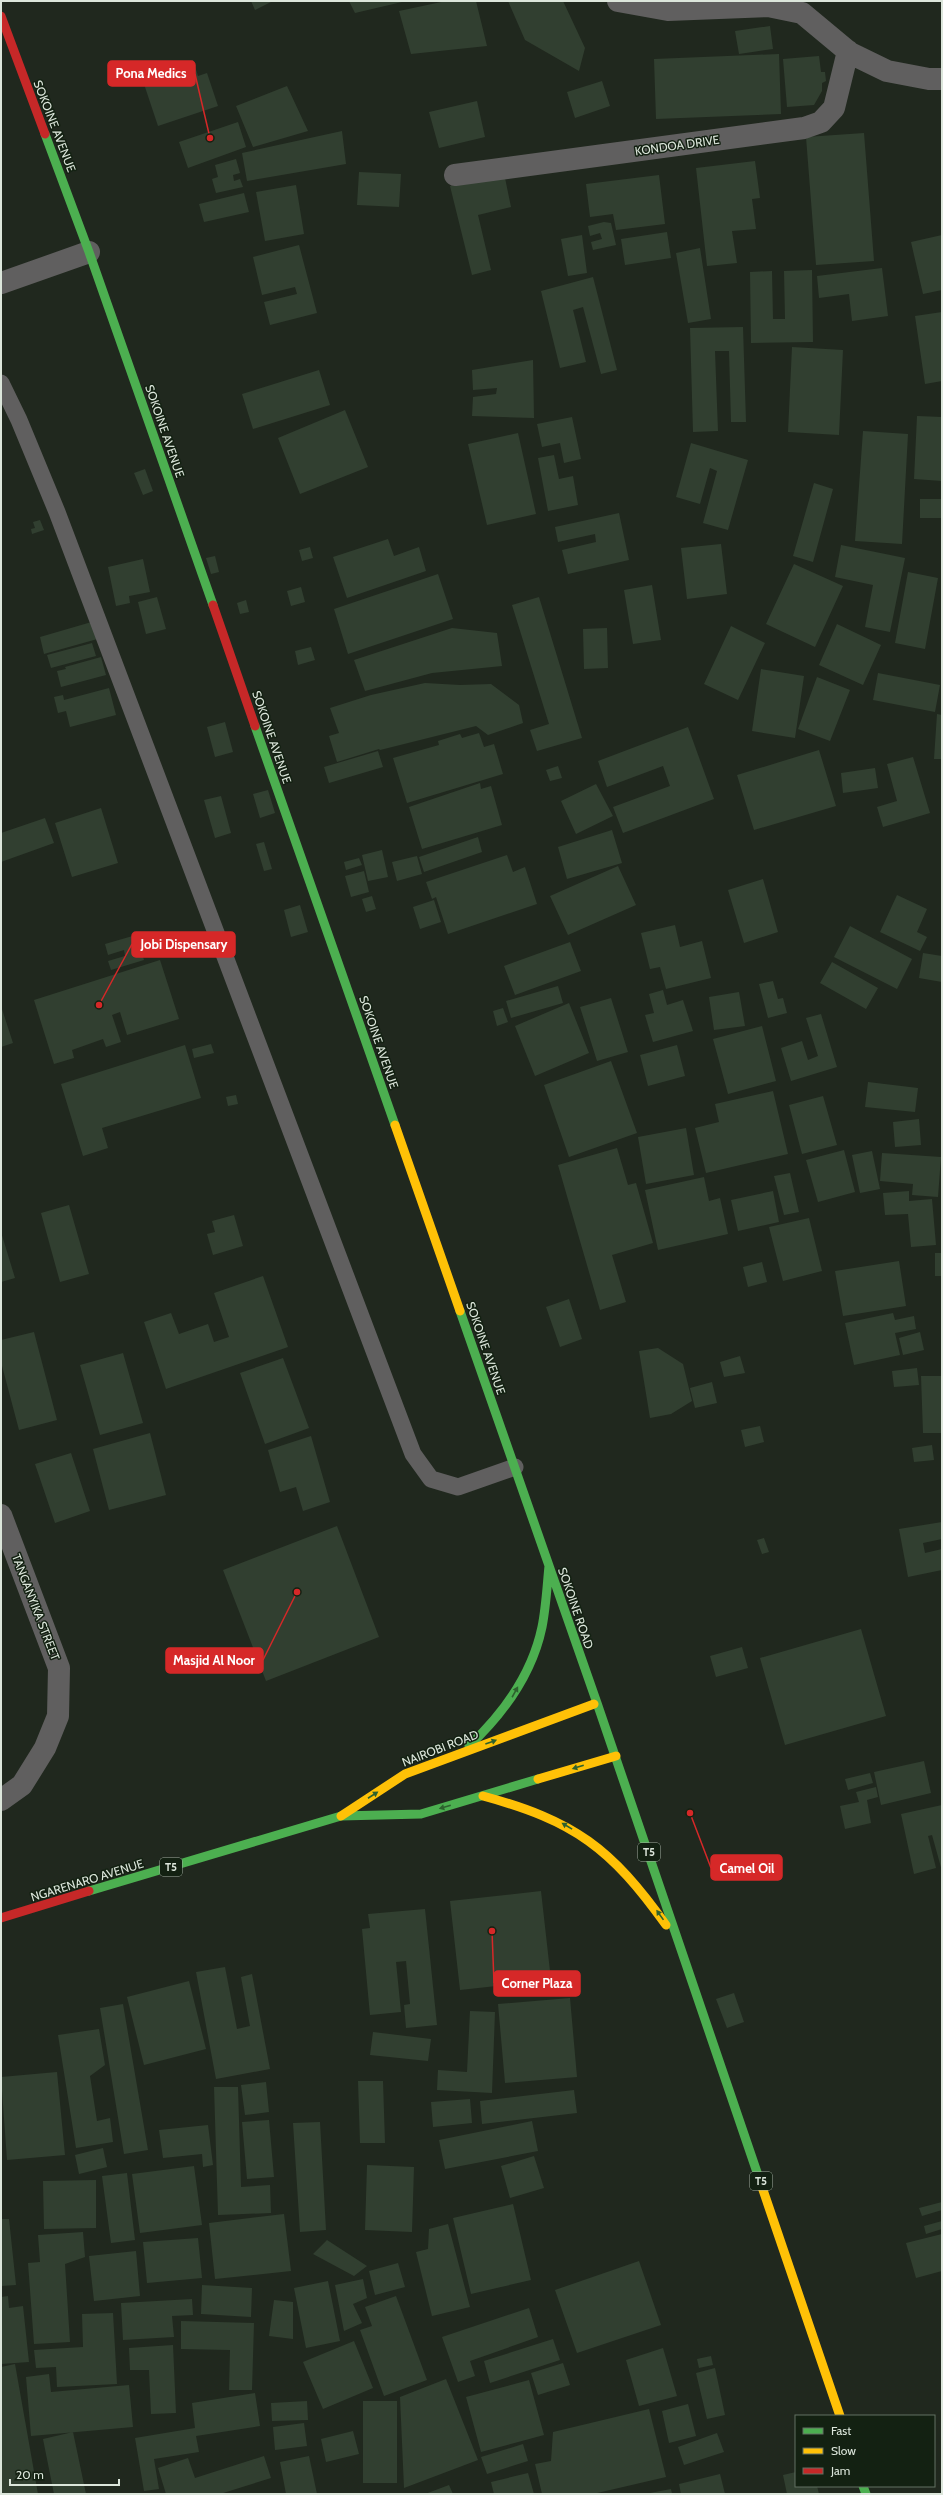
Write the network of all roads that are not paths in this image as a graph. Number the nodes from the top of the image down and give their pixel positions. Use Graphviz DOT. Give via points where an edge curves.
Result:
graph roads {
  1 [pos="618,1"];
  2 [pos="1,16"];
  3 [pos="848,51"];
  4 [pos="942,79"];
  5 [pos="454,176"];
  6 [pos="89,252"];
  7 [pos="1,283"];
  8 [pos="1,383"];
  9 [pos="515,1467"];
  10 [pos="1,1515"];
  11 [pos="549,1566"];
  12 [pos="597,1704"];
  13 [pos="462,1752"];
  14 [pos="616,1756"];
  15 [pos="482,1796"];
  16 [pos="1,1800"];
  17 [pos="341,1816"];
  18 [pos="1,1918"];
  19 [pos="682,1947"];
  20 [pos="840,2415"];
  1 -- 3 [label="street" via="668,10 768,6 802,13"];
  2 -- 6 [label="main road, SOKOINE AVENUE"];
  3 -- 4 [label="street" via="887,71 928,79"];
  3 -- 5 [label="street, KONDOA DRIVE" via="834,108 821,122 804,128"];
  6 -- 7 [label="street"];
  6 -- 9 [label="main road, SOKOINE AVENUE"];
  8 -- 9 [label="lane" via="57,512 413,1454 431,1479 458,1487"];
  9 -- 11 [label="main road, SOKOINE ROAD"];
  10 -- 16 [label="street, TANGANYIKA STREET" via="59,1668 59,1676 58,1716 45,1748 22,1785"];
  11 -- 12 [label="main road, SOKOINE ROAD"];
  13 -- 11 [label="main road, one-way" via="488,1729 510,1701 527,1670 540,1637"];
  13 -- 12 [label="main road, NAIROBI ROAD / T5, one-way"];
  12 -- 14 [label="main road, SOKOINE ROAD"];
  17 -- 13 [label="main road, NAIROBI ROAD / T5, one-way" via="405,1774"];
  14 -- 15 [label="main road, T5, one-way"];
  14 -- 19 [label="main road, T5"];
  15 -- 17 [label="main road, T5, one-way" via="421,1814"];
  19 -- 15 [label="main road, one-way" via="622,1867 592,1841 558,1821 521,1805"];
  17 -- 18 [label="main road, NGARENARO AVENUE / T5"];
  19 -- 20 [label="main road, T5"];
}
